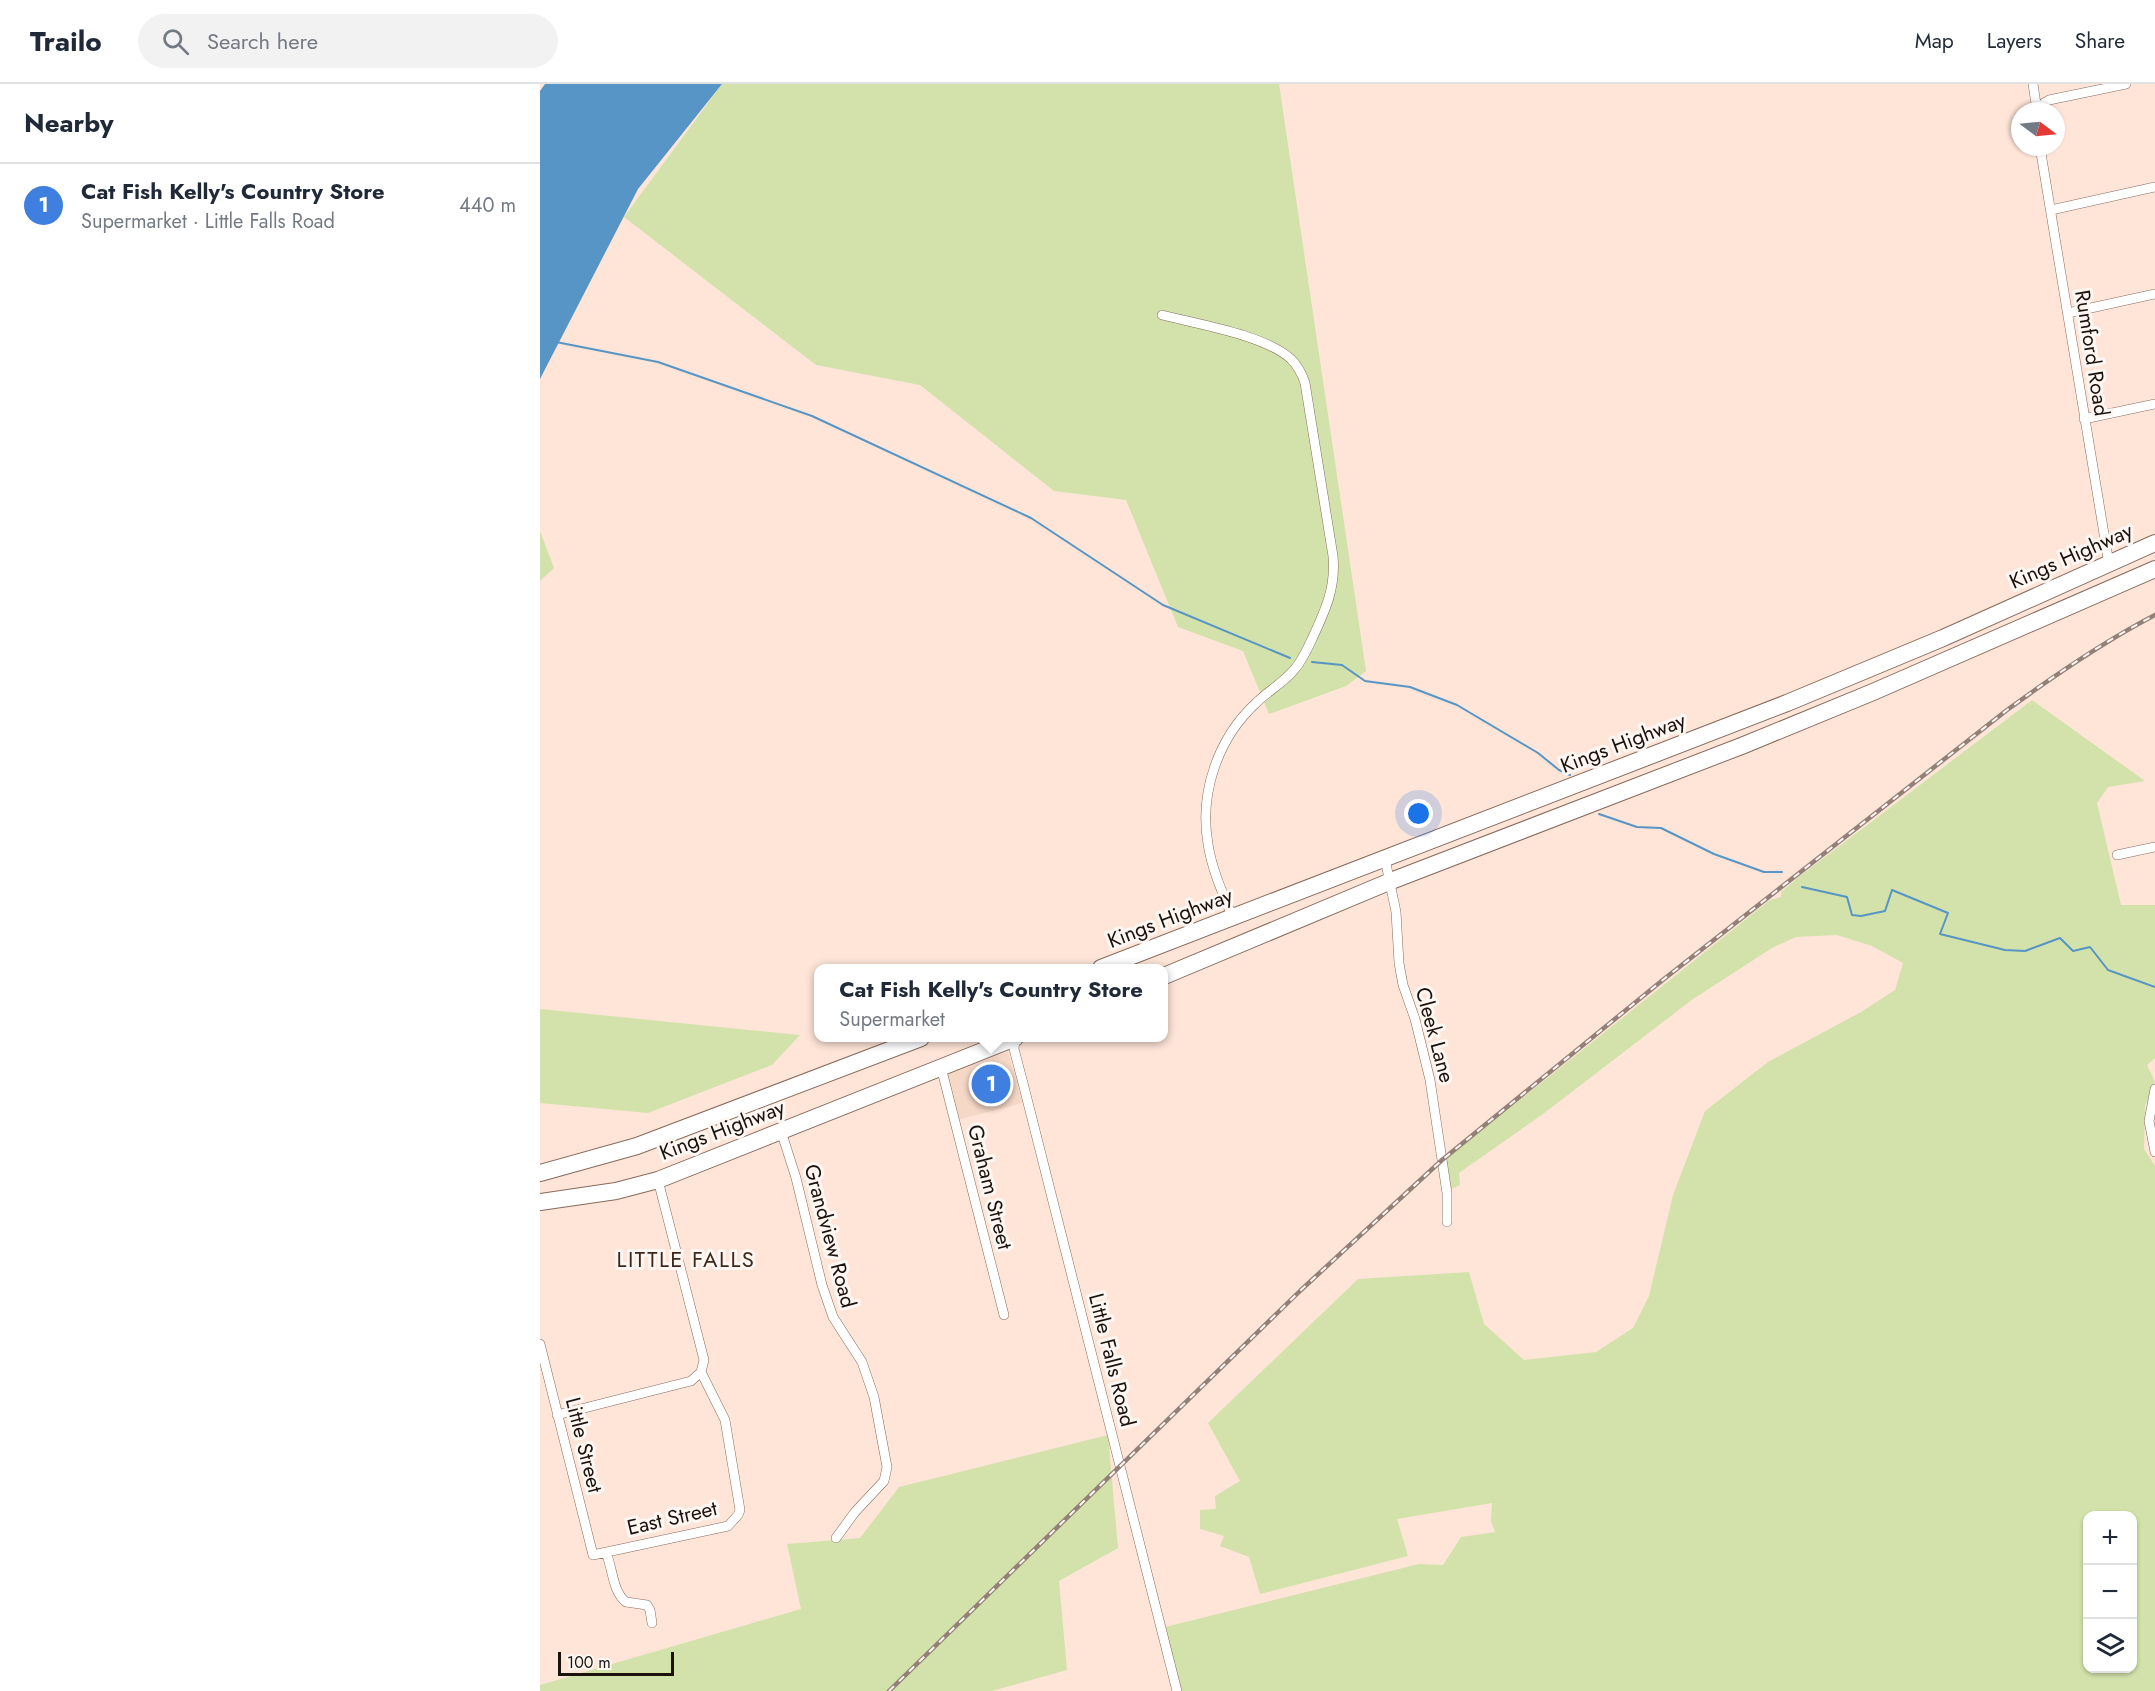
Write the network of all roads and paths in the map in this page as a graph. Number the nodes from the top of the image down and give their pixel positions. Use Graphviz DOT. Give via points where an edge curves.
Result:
graph roads {
  1 [pos="2033,84"];
  2 [pos="2126,84"];
  3 [pos="2036,102"];
  4 [pos="2047,102"];
  5 [pos="2041,156"];
  6 [pos="2155,187"];
  7 [pos="2050,210"];
  8 [pos="2155,294"];
  9 [pos="2068,314"];
  10 [pos="1162,315"];
  11 [pos="2155,404"];
  12 [pos="2084,419"];
  13 [pos="2155,543"];
  14 [pos="2109,564"];
  15 [pos="2155,568"];
  16 [pos="1865,670"];
  17 [pos="1873,692"];
  18 [pos="2155,847"];
  19 [pos="2117,855"];
  20 [pos="1385,859"];
  21 [pos="1391,881"];
  22 [pos="1233,918"];
  23 [pos="1114,964"];
  24 [pos="1168,974"];
  25 [pos="910,1042"];
  26 [pos="1005,1042"];
  27 [pos="1015,1042"];
  28 [pos="941,1067"];
  29 [pos="2155,1089"];
  30 [pos="781,1131"];
  31 [pos="2155,1152"];
  32 [pos="540,1173"];
  33 [pos="658,1180"];
  34 [pos="540,1202"];
  35 [pos="1447,1222"];
  36 [pos="1004,1315"];
  37 [pos="540,1344"];
  38 [pos="701,1372"];
  39 [pos="557,1415"];
  40 [pos="837,1538"];
  41 [pos="606,1552"];
  42 [pos="593,1555"];
  43 [pos="652,1623"];
  44 [pos="1177,1691"];
  1 -- 3 [label="street"];
  2 -- 4 [label="street"];
  5 -- 7 [label="street, Rumford Road"];
  6 -- 7 [label="street"];
  7 -- 9 [label="street, Rumford Road"];
  8 -- 9 [label="street"];
  9 -- 12 [label="street, Rumford Road"];
  10 -- 22 [label="street" via="1248,337 1283,353 1297,366 1305,383 1333,556 1334,581 1328,605 1301,661 1236,725 1212,775 1206,808 1207,842 1214,872"];
  11 -- 12 [label="street"];
  12 -- 14 [label="street, Rumford Road"];
  13 -- 14 [label="highway, Kings Highway"];
  14 -- 16 [label="highway, Kings Highway"];
  15 -- 17 [label="highway"];
  16 -- 17 [label="highway"];
  16 -- 20 [label="highway, Kings Highway"];
  17 -- 21 [label="highway"];
  18 -- 19 [label="street"];
  20 -- 21 [label="street, Cleek Lane"];
  20 -- 22 [label="highway, Kings Highway"];
  21 -- 24 [label="highway"];
  21 -- 35 [label="street, Cleek Lane" via="1403,985 1430,1080 1447,1193"];
  22 -- 23 [label="highway, Kings Highway"];
  25 -- 32 [label="highway, Kings Highway" via="637,1146"];
  26 -- 28 [label="highway, Kings Highway"];
  27 -- 44 [label="street, Little Falls Road"];
  28 -- 30 [label="highway, Kings Highway"];
  28 -- 36 [label="street, Graham Street"];
  29 -- 31 [label="street" via="2149,1121"];
  30 -- 33 [label="highway, Kings Highway"];
  30 -- 40 [label="street, Grandview Road" via="833,1317 862,1362 874,1397 887,1467 884,1481"];
  33 -- 34 [label="highway, Kings Highway" via="616,1191"];
  33 -- 38 [label="street" via="704,1360"];
  37 -- 39 [label="street, Little Street"];
  38 -- 39 [label="street" via="691,1381"];
  38 -- 41 [label="street, East Street" via="725,1420 738,1515 728,1526"];
  39 -- 42 [label="street, Little Street"];
  41 -- 42 [label="street, East Street"];
  41 -- 43 [label="street, East Street" via="618,1594 626,1602 647,1605"];
}
